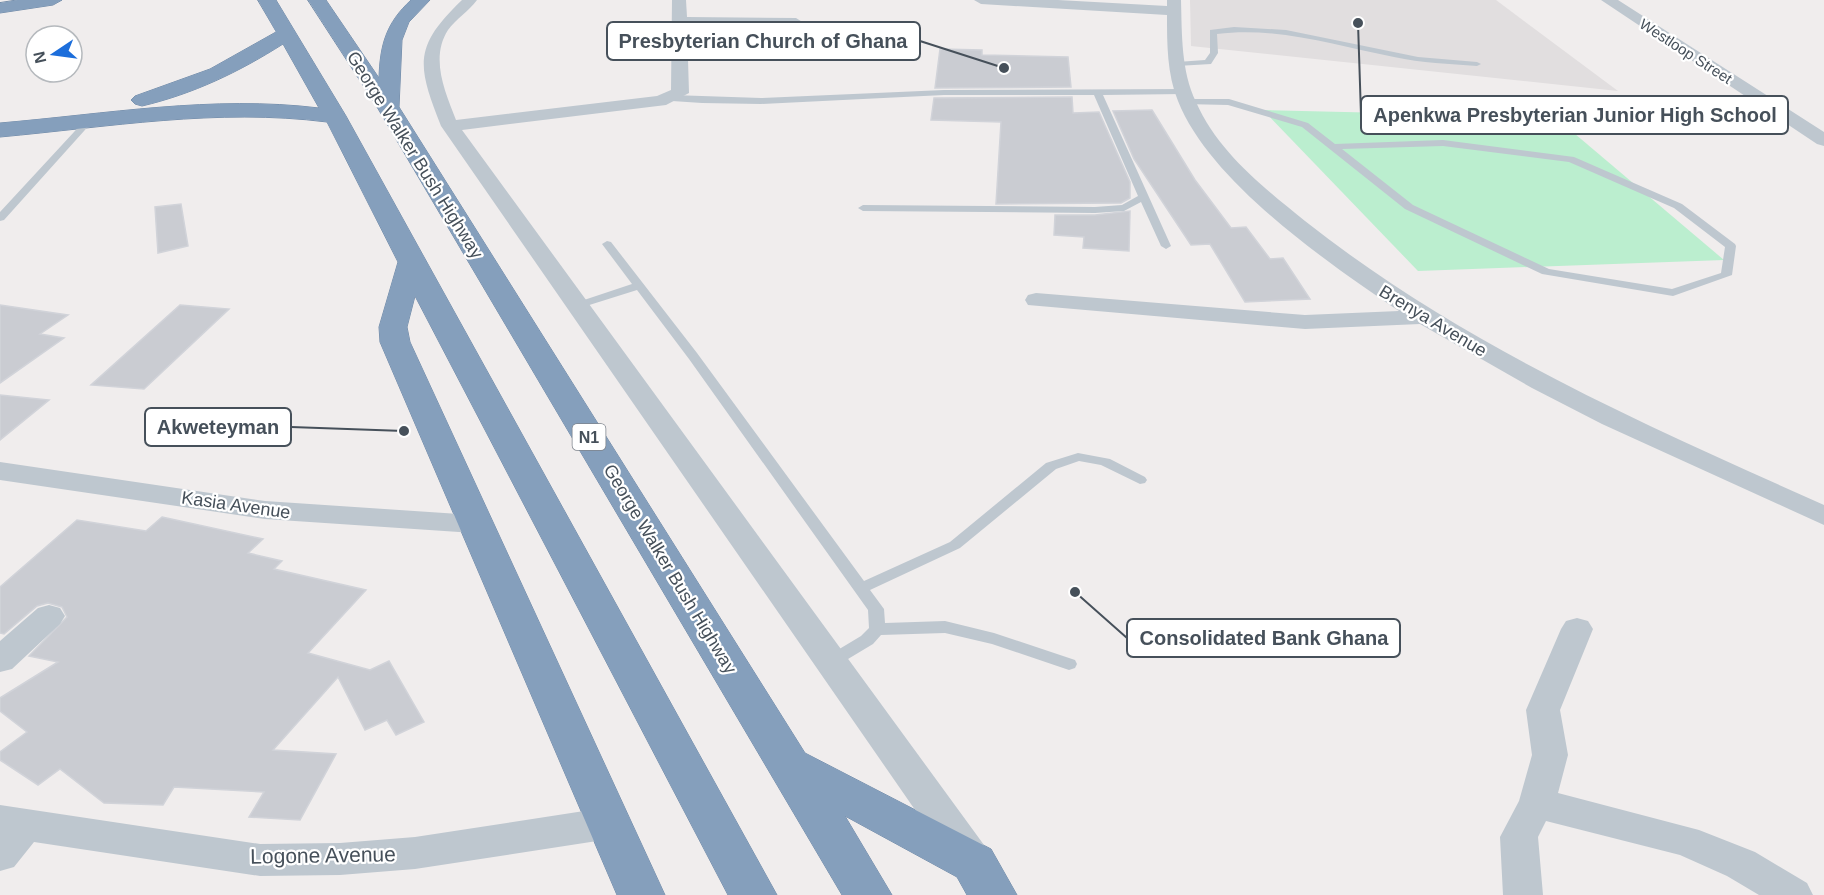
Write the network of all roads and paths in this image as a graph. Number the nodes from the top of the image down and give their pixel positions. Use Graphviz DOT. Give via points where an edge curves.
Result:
graph roads {
  1 [pos="53,0"];
  2 [pos="267,0"];
  3 [pos="317,0"];
  4 [pos="421,0"];
  5 [pos="470,0"];
  6 [pos="679,0"];
  7 [pos="981,0"];
  8 [pos="1608,0"];
  9 [pos="1174,6"];
  10 [pos="0,8"];
  11 [pos="680,21"];
  12 [pos="796,23"];
  13 [pos="287,34"];
  14 [pos="1177,64"];
  15 [pos="1477,64"];
  16 [pos="1098,94"];
  17 [pos="1186,97"];
  18 [pos="672,98"];
  19 [pos="388,107"];
  20 [pos="335,116"];
  21 [pos="0,120"];
  22 [pos="89,121"];
  23 [pos="450,126"];
  24 [pos="0,130"];
  25 [pos="1824,140"];
  26 [pos="1333,147"];
  27 [pos="1145,196"];
  28 [pos="863,208"];
  29 [pos="0,218"];
  30 [pos="607,244"];
  31 [pos="1166,246"];
  32 [pos="411,262"];
  33 [pos="638,286"];
  34 [pos="1035,300"];
  35 [pos="579,305"];
  36 [pos="1423,317"];
  37 [pos="0,471"];
  38 [pos="1140,480"];
  39 [pos="1824,516"];
  40 [pos="474,524"];
  41 [pos="861,588"];
  42 [pos="49,616"];
  43 [pos="877,629"];
  44 [pos="1577,629"];
  45 [pos="0,660"];
  46 [pos="832,661"];
  47 [pos="1069,663"];
  48 [pos="791,766"];
  49 [pos="1537,803"];
  50 [pos="13,823"];
  51 [pos="610,823"];
  52 [pos="0,855"];
  53 [pos="983,879"];
  54 [pos="641,895"];
  55 [pos="753,895"];
  56 [pos="868,895"];
  57 [pos="1523,895"];
  58 [pos="1793,895"];
  1 -- 10 [label="highway"];
  2 -- 13 [label="highway"];
  3 -- 19 [label="highway, George Walker Bush Highway / N1"];
  4 -- 19 [label="highway" via="401,20 394,35 389,58"];
  5 -- 23 [label="street" via="440,31 430,60 433,81"];
  6 -- 11 [label="street"];
  7 -- 9 [label="street"];
  8 -- 25 [label="street, Westloop Street"];
  9 -- 14 [label="street, Brenya Avenue"];
  11 -- 12 [label="street"];
  11 -- 18 [label="street" via="680,93"];
  13 -- 20 [label="highway"];
  13 -- 21 [label="highway" via="239,64 170,93 94,111"];
  14 -- 15 [label="lane" via="1209,62 1214,53 1213,32 1227,29 1256,30 1418,59"];
  14 -- 17 [label="street, Brenya Avenue"];
  16 -- 17 [label="lane"];
  16 -- 18 [label="lane" via="952,92 747,101"];
  16 -- 27 [label="lane"];
  17 -- 26 [label="lane" via="1229,102 1305,125"];
  17 -- 36 [label="street, Brenya Avenue" via="1227,163 1255,190 1348,267"];
  18 -- 23 [label="street"];
  19 -- 48 [label="highway, George Walker Bush Highway / N1"];
  20 -- 22 [label="highway" via="229,107"];
  20 -- 32 [label="highway"];
  22 -- 24 [label="highway"];
  22 -- 29 [label="lane"];
  23 -- 35 [label="street"];
  26 -- 26 [label="lane" via="1409,207 1546,273 1673,293 1726,275 1731,246 1678,206 1571,159 1443,142"];
  27 -- 28 [label="lane" via="1124,208 1095,210"];
  27 -- 31 [label="lane"];
  30 -- 33 [label="lane"];
  32 -- 40 [label="highway" via="393,327 395,342"];
  32 -- 55 [label="highway"];
  33 -- 35 [label="lane"];
  33 -- 41 [label="lane"];
  34 -- 36 [label="street" via="1305,322"];
  35 -- 46 [label="street"];
  36 -- 39 [label="street, Brenya Avenue" via="1524,375"];
  37 -- 40 [label="street, Kasia Avenue" via="265,510"];
  38 -- 41 [label="lane" via="1105,462 1078,457 1051,466 955,545"];
  40 -- 51 [label="highway"];
  41 -- 43 [label="lane" via="876,609"];
  42 -- 45 [label="street"];
  43 -- 46 [label="lane" via="867,640"];
  43 -- 47 [label="lane" via="945,627"];
  44 -- 49 [label="street" via="1543,710 1550,755"];
  46 -- 53 [label="street"];
  48 -- 53 [label="highway"];
  48 -- 56 [label="highway, George Walker Bush Highway / N1"];
  49 -- 57 [label="street" via="1519,837"];
  49 -- 58 [label="street" via="1686,841 1742,864"];
  50 -- 51 [label="street, Logone Avenue" via="260,860 415,854"];
  50 -- 52 [label="street"];
  51 -- 54 [label="highway"];
}
